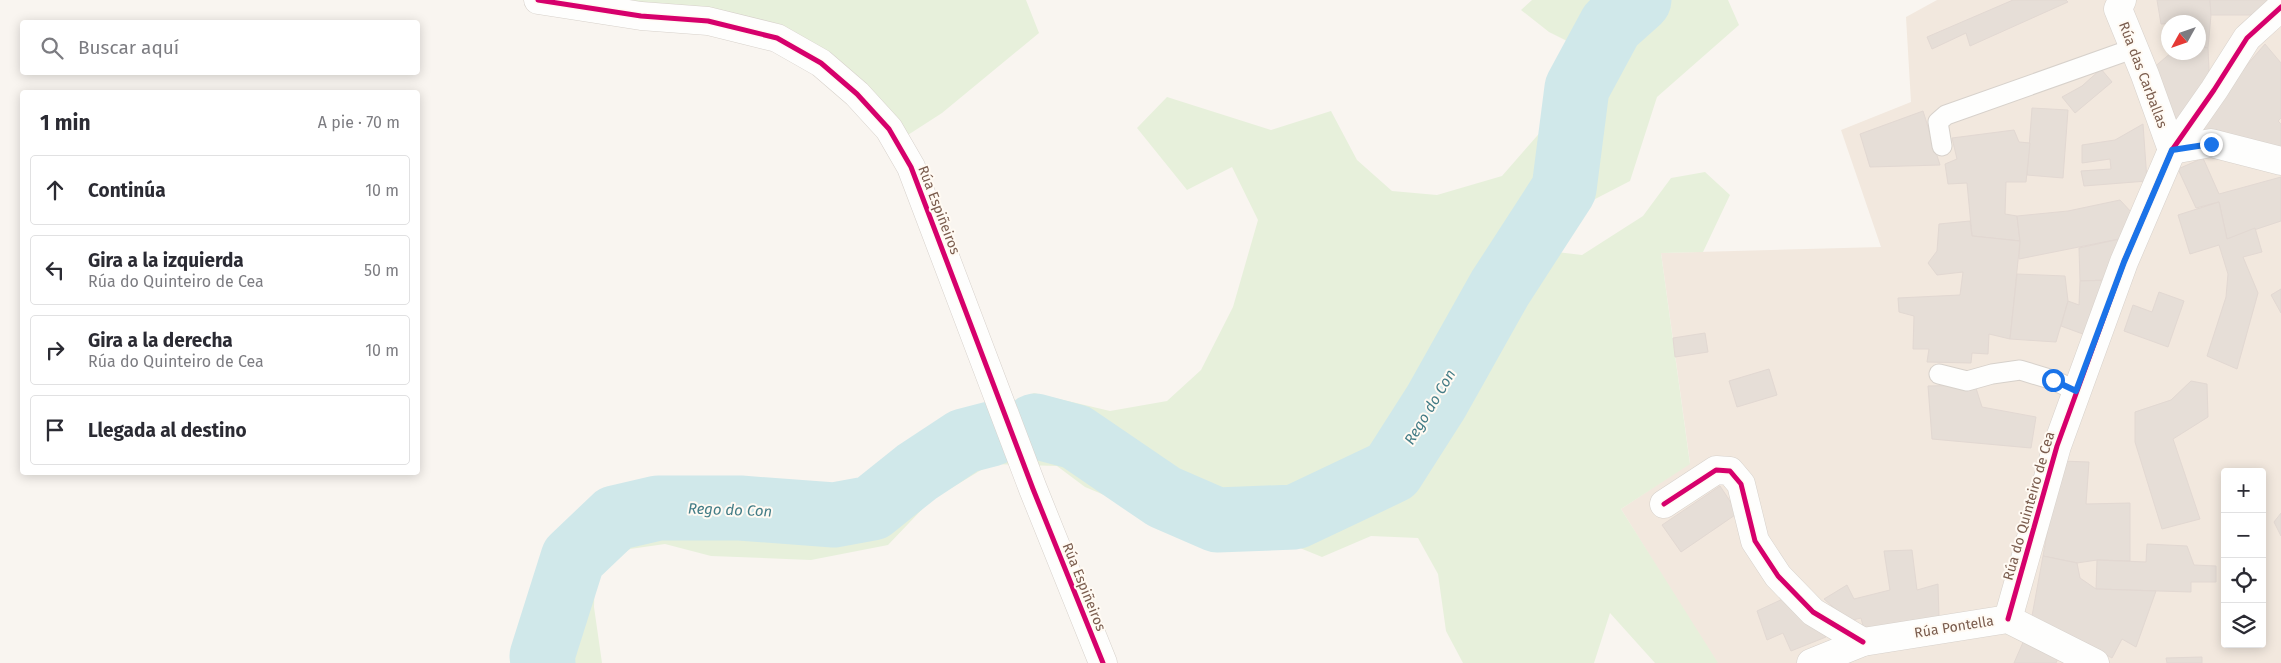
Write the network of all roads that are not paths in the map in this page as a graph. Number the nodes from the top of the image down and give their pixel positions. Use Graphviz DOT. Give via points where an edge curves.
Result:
graph roads {
  1 [pos="538,0"];
  2 [pos="2122,0"];
  3 [pos="2281,7"];
  4 [pos="2134,48"];
  5 [pos="1942,146"];
  6 [pos="2172,150"];
  7 [pos="2281,160"];
  8 [pos="1939,374"];
  9 [pos="2076,391"];
  10 [pos="1664,504"];
  11 [pos="2008,619"];
  12 [pos="1863,642"];
  13 [pos="1103,663"];
  14 [pos="1811,663"];
  15 [pos="2095,663"];
  1 -- 13 [label="street, Rúa Espiñeiros" via="641,16 708,21 777,38 821,62 889,128 911,167 1032,489"];
  2 -- 4 [label="street, Rúa das Carballas" via="2118,9"];
  3 -- 6 [label="street, Rúa do Quinteiro de Cea" via="2247,38"];
  4 -- 5 [label="lane" via="1946,115 1938,122"];
  4 -- 6 [label="street, Rúa das Carballas"];
  6 -- 7 [label="street" via="2211,144"];
  6 -- 9 [label="street, Rúa do Quinteiro de Cea" via="2124,262"];
  8 -- 9 [label="lane" via="1968,381 2020,370"];
  9 -- 11 [label="street, Rúa do Quinteiro de Cea"];
  10 -- 12 [label="street" via="1716,470 1730,471 1741,484 1755,541 1778,576 1813,612"];
  11 -- 12 [label="street, Rúa Pontella"];
  11 -- 15 [label="street, Rúa Pontella"];
  12 -- 14 [label="street, Rúa Pontella"];
}
